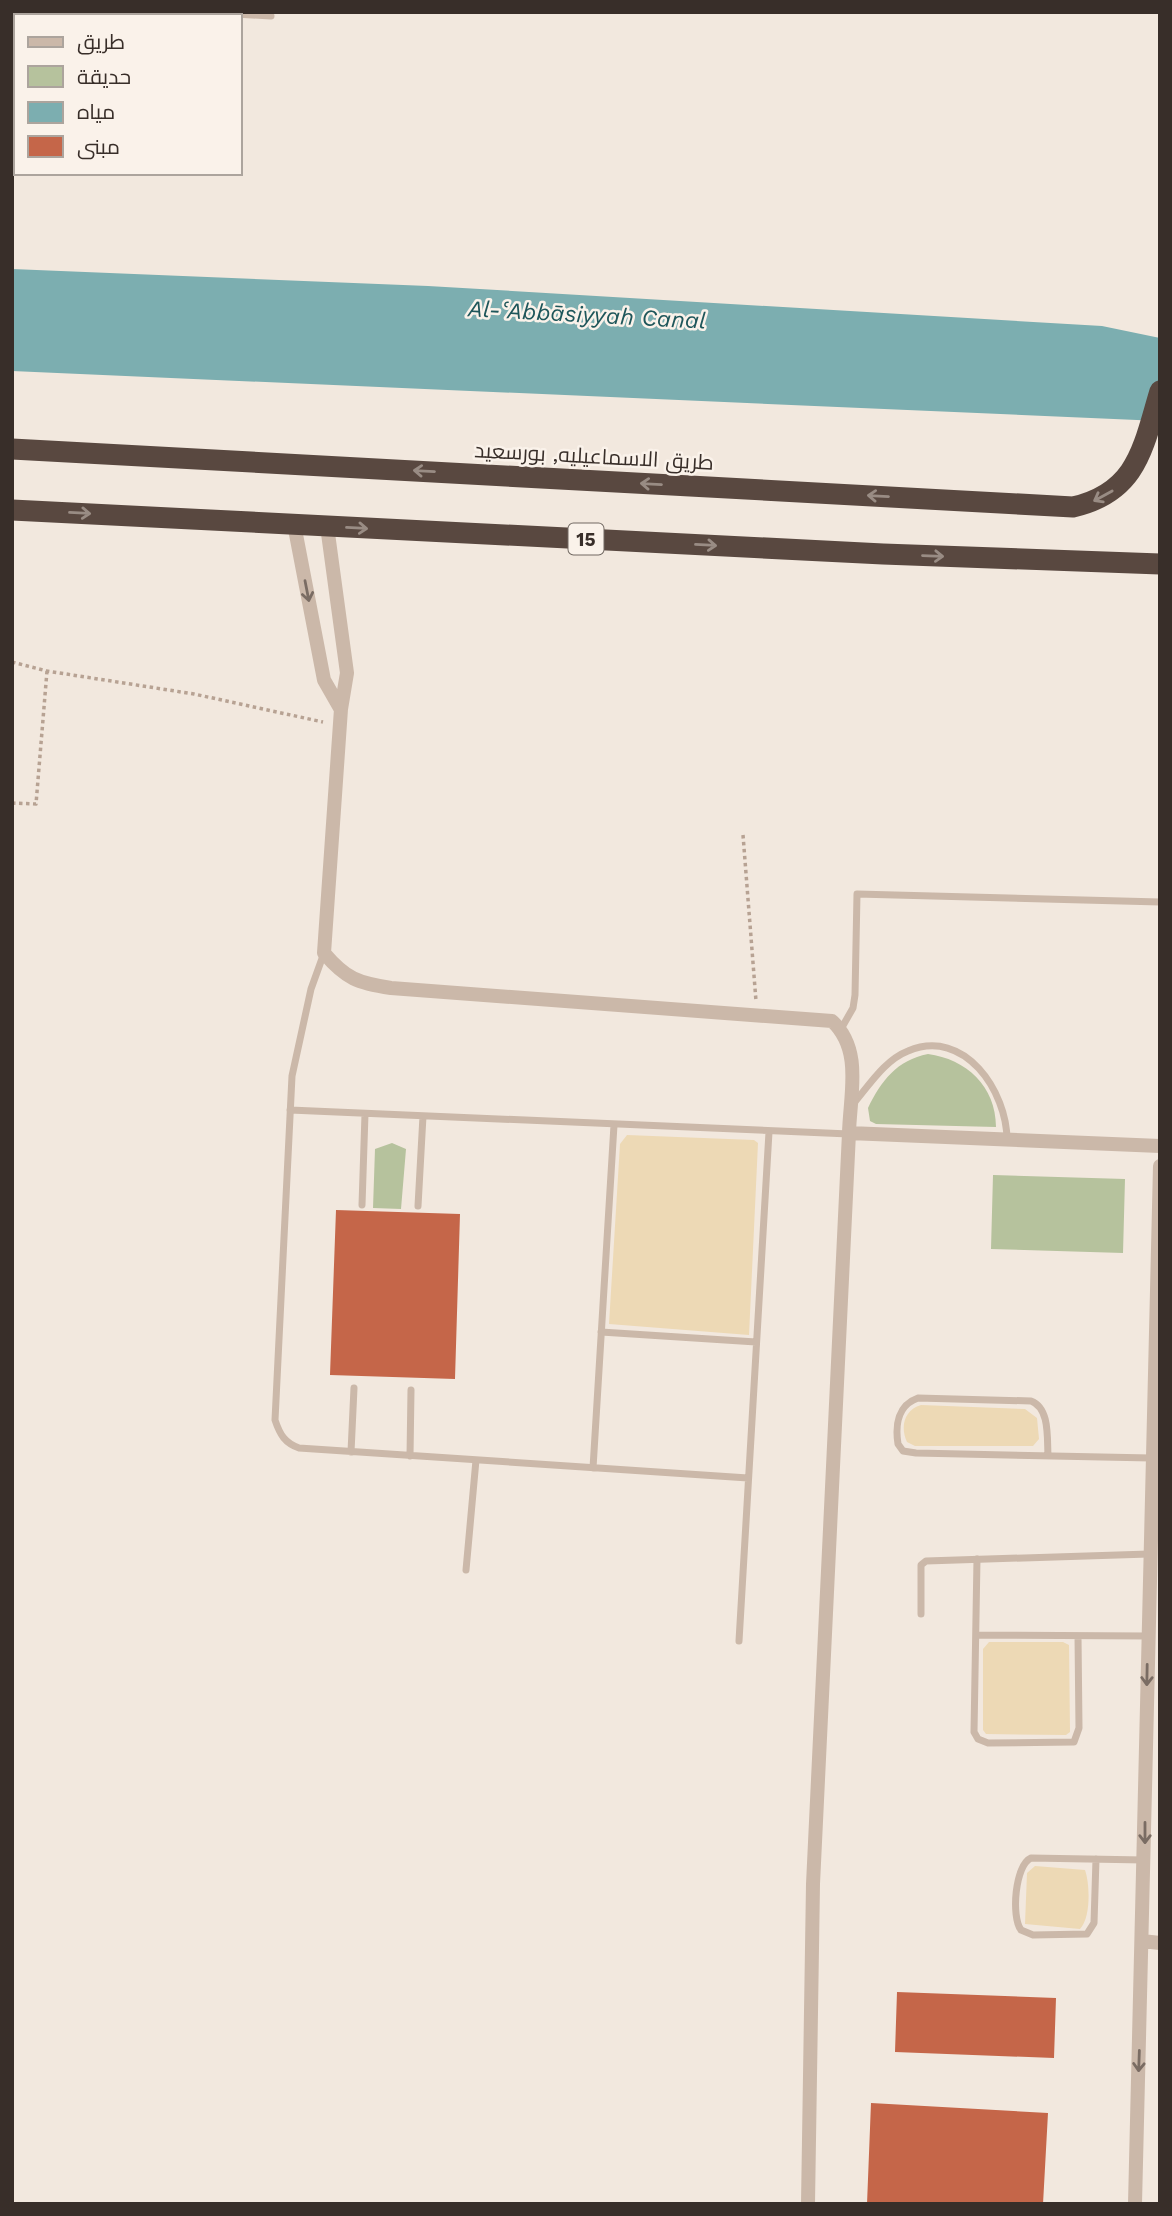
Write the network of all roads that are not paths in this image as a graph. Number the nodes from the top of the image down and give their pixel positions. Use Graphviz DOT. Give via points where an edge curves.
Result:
graph roads {
  1 [pos="202,12"];
  2 [pos="236,14"];
  3 [pos="242,14"];
  4 [pos="271,16"];
  5 [pos="1160,391"];
  6 [pos="12,449"];
  7 [pos="12,510"];
  8 [pos="294,524"];
  9 [pos="327,526"];
  10 [pos="1159,565"];
  11 [pos="341,709"];
  12 [pos="1160,902"];
  13 [pos="324,953"];
  14 [pos="841,1029"];
  15 [pos="850,1107"];
  16 [pos="290,1110"];
  17 [pos="365,1114"];
  18 [pos="424,1116"];
  19 [pos="614,1125"];
  20 [pos="769,1132"];
  21 [pos="849,1133"];
  22 [pos="1007,1141"];
  23 [pos="1160,1146"];
  24 [pos="1160,1166"];
  25 [pos="362,1205"];
  26 [pos="418,1206"];
  27 [pos="1157,1320"];
  28 [pos="601,1332"];
  29 [pos="756,1342"];
  30 [pos="354,1388"];
  31 [pos="411,1390"];
  32 [pos="351,1452"];
  33 [pos="410,1456"];
  34 [pos="1048,1456"];
  35 [pos="1155,1458"];
  36 [pos="476,1460"];
  37 [pos="593,1468"];
  38 [pos="748,1478"];
  39 [pos="1149,1554"];
  40 [pos="977,1559"];
  41 [pos="466,1570"];
  42 [pos="921,1614"];
  43 [pos="976,1635"];
  44 [pos="1078,1636"];
  45 [pos="1148,1636"];
  46 [pos="739,1641"];
  47 [pos="1096,1859"];
  48 [pos="1144,1860"];
  49 [pos="1142,1941"];
  50 [pos="1160,1943"];
  51 [pos="808,2204"];
  52 [pos="1135,2204"];
  1 -- 2 [label="lane"];
  3 -- 4 [label="lane"];
  5 -- 6 [label="highway, طريق الاسماعيليه, بورسعيد, one-way" via="1137,463 1111,493 1073,507"];
  7 -- 8 [label="highway, 15, one-way"];
  8 -- 9 [label="highway, 15"];
  8 -- 11 [label="street, one-way" via="324,680"];
  9 -- 10 [label="highway, 15, one-way"];
  9 -- 11 [label="street" via="347,673"];
  11 -- 13 [label="street"];
  12 -- 14 [label="lane" via="857,894 855,995"];
  13 -- 14 [label="street" via="337,969 358,982 391,988 756,1014 832,1021"];
  13 -- 16 [label="lane" via="300,1031"];
  14 -- 15 [label="street" via="853,1052"];
  15 -- 21 [label="street"];
  15 -- 22 [label="lane" via="895,1059 919,1048 941,1048 963,1055 986,1075 1002,1107"];
  16 -- 17 [label="lane"];
  16 -- 32 [label="lane" via="275,1420 288,1444"];
  17 -- 18 [label="lane"];
  17 -- 25 [label="lane"];
  18 -- 19 [label="lane"];
  18 -- 26 [label="lane"];
  19 -- 20 [label="lane"];
  19 -- 28 [label="lane"];
  20 -- 21 [label="lane"];
  20 -- 29 [label="lane"];
  21 -- 22 [label="street"];
  21 -- 51 [label="street" via="813,1884"];
  22 -- 23 [label="street"];
  24 -- 27 [label="street"];
  27 -- 35 [label="street"];
  28 -- 29 [label="lane"];
  28 -- 37 [label="lane"];
  29 -- 38 [label="lane"];
  30 -- 32 [label="lane"];
  31 -- 33 [label="lane"];
  32 -- 33 [label="lane"];
  33 -- 36 [label="lane"];
  34 -- 34 [label="lane" via="909,1453 898,1444 898,1419 904,1407 918,1398 1031,1401 1044,1414"];
  34 -- 35 [label="lane"];
  35 -- 39 [label="street"];
  36 -- 37 [label="lane"];
  36 -- 41 [label="lane"];
  37 -- 38 [label="lane"];
  38 -- 46 [label="lane"];
  39 -- 40 [label="lane"];
  39 -- 45 [label="street"];
  40 -- 42 [label="lane" via="923,1562"];
  40 -- 43 [label="lane"];
  43 -- 44 [label="lane"];
  43 -- 44 [label="lane" via="974,1732 982,1741 1002,1743 1069,1743 1076,1739"];
  44 -- 45 [label="lane"];
  45 -- 48 [label="street, one-way"];
  47 -- 47 [label="lane" via="1024,1861 1016,1919 1021,1930 1033,1935 1087,1934 1094,1923"];
  47 -- 48 [label="lane"];
  48 -- 49 [label="street"];
  49 -- 50 [label="street"];
  49 -- 52 [label="street, one-way"];
}
